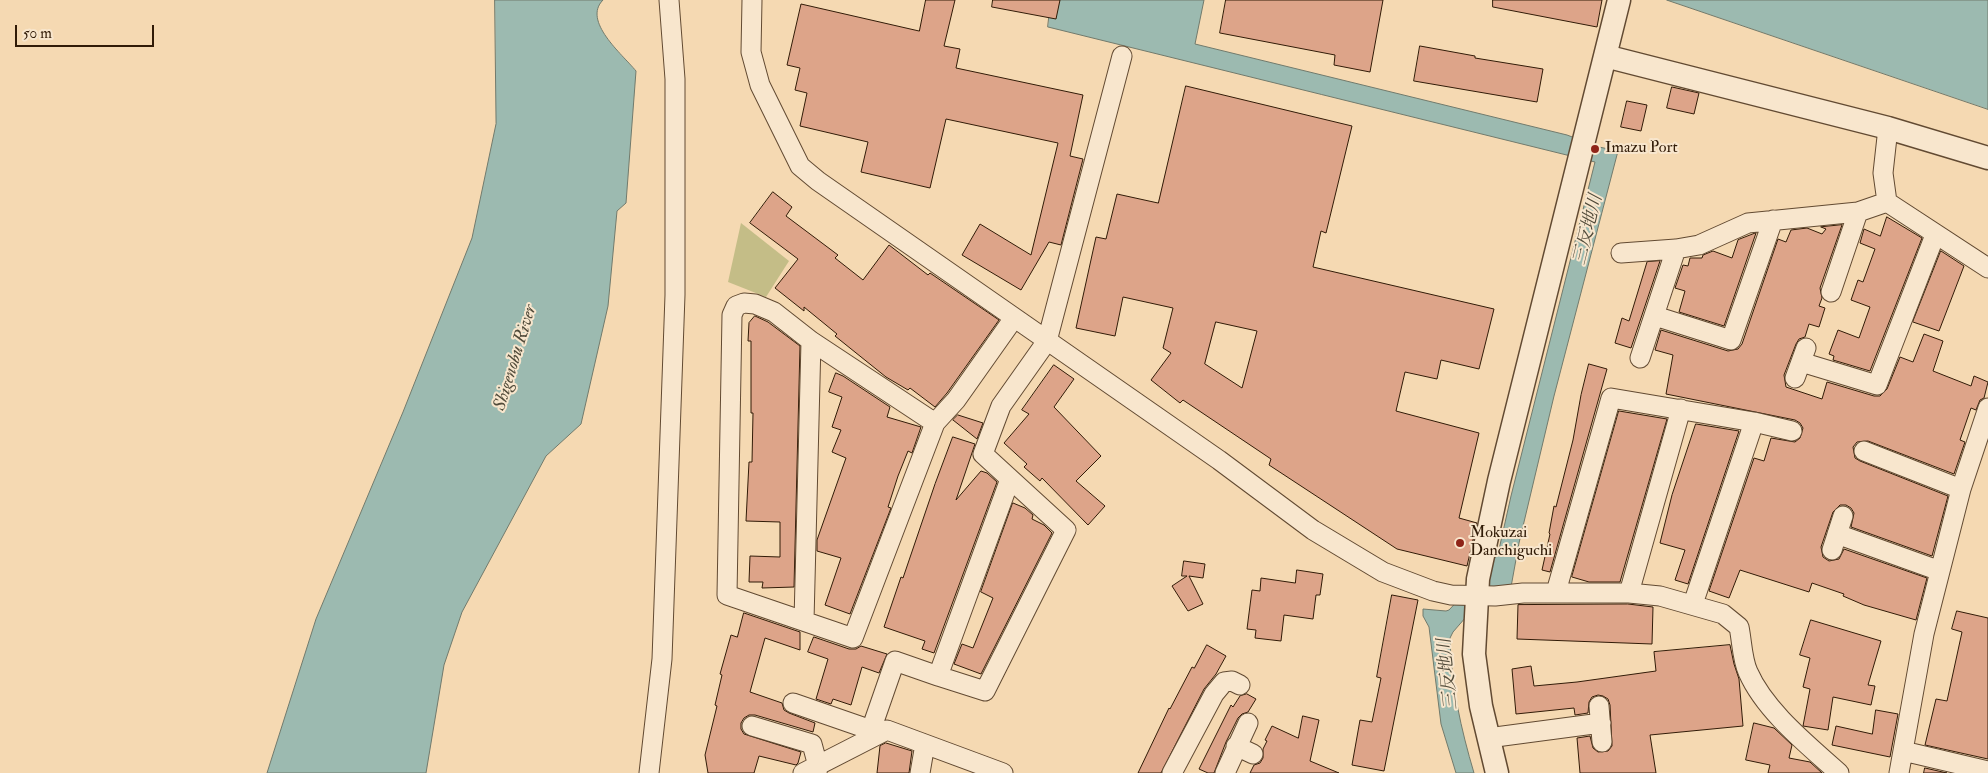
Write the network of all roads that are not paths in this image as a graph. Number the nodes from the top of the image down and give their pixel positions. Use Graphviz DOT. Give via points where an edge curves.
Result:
graph roads {
  1 [pos="669,0"];
  2 [pos="752,0"];
  3 [pos="1619,0"];
  4 [pos="1122,56"];
  5 [pos="1605,56"];
  6 [pos="1888,128"];
  7 [pos="1988,158"];
  8 [pos="1887,202"];
  9 [pos="1858,212"];
  10 [pos="1773,220"];
  11 [pos="1935,235"];
  12 [pos="1676,249"];
  13 [pos="1621,254"];
  14 [pos="1988,268"];
  15 [pos="1831,292"];
  16 [pos="1655,316"];
  17 [pos="1014,318"];
  18 [pos="811,341"];
  19 [pos="1046,341"];
  20 [pos="1640,358"];
  21 [pos="1801,363"];
  22 [pos="1988,408"];
  23 [pos="1681,409"];
  24 [pos="1754,422"];
  25 [pos="934,423"];
  26 [pos="1792,431"];
  27 [pos="1864,451"];
  28 [pos="1010,479"];
  29 [pos="1961,489"];
  30 [pos="1837,534"];
  31 [pos="1940,571"];
  32 [pos="1556,592"];
  33 [pos="1629,592"];
  34 [pos="1476,596"];
  35 [pos="1693,604"];
  36 [pos="804,621"];
  37 [pos="938,676"];
  38 [pos="1240,686"];
  39 [pos="792,703"];
  40 [pos="1248,723"];
  41 [pos="752,726"];
  42 [pos="873,733"];
  43 [pos="1488,738"];
  44 [pos="1602,742"];
  45 [pos="925,744"];
  46 [pos="1903,751"];
  47 [pos="1830,769"];
  48 [pos="813,770"];
  49 [pos="1988,771"];
  50 [pos="649,773"];
  51 [pos="920,773"];
  52 [pos="1003,773"];
  53 [pos="1172,773"];
  54 [pos="1225,773"];
  55 [pos="1497,773"];
  56 [pos="1899,773"];
  1 -- 50 [label="street" via="675,79 674,305 662,659"];
  2 -- 17 [label="street" via="751,52 760,85 800,166"];
  3 -- 5 [label="street"];
  4 -- 19 [label="street"];
  5 -- 6 [label="street"];
  5 -- 34 [label="street" via="1499,481"];
  6 -- 7 [label="street"];
  6 -- 8 [label="street" via="1883,173"];
  8 -- 9 [label="street"];
  8 -- 11 [label="street"];
  9 -- 10 [label="street"];
  9 -- 15 [label="street"];
  10 -- 12 [label="street" via="1748,223 1699,245"];
  10 -- 16 [label="street" via="1731,340"];
  11 -- 14 [label="street"];
  11 -- 21 [label="street" via="1877,385"];
  12 -- 13 [label="street"];
  12 -- 16 [label="street"];
  16 -- 20 [label="street"];
  17 -- 19 [label="street"];
  17 -- 25 [label="street" via="956,400"];
  18 -- 25 [label="street"];
  18 -- 36 [label="street"];
  18 -- 36 [label="street" via="774,312 755,304 736,306 732,315 727,595"];
  19 -- 28 [label="street" via="1001,406 983,454"];
  19 -- 34 [label="street" via="1352,555 1383,572 1433,591"];
  22 -- 29 [label="street"];
  23 -- 24 [label="street"];
  23 -- 32 [label="street" via="1610,398"];
  23 -- 33 [label="street"];
  24 -- 26 [label="street"];
  24 -- 35 [label="street"];
  25 -- 36 [label="street" via="854,638"];
  27 -- 29 [label="street"];
  28 -- 37 [label="street"];
  28 -- 37 [label="street" via="1066,530 985,691"];
  29 -- 31 [label="street"];
  30 -- 31 [label="street"];
  31 -- 46 [label="street" via="1924,634"];
  32 -- 33 [label="street"];
  32 -- 34 [label="street"];
  33 -- 35 [label="street"];
  34 -- 43 [label="street" via="1474,654 1480,706"];
  35 -- 47 [label="street" via="1722,614 1739,627 1748,672 1764,699"];
  37 -- 42 [label="street" via="895,661"];
  38 -- 53 [label="street" via="1232,681 1224,682 1214,694"];
  39 -- 42 [label="street"];
  40 -- 54 [label="street" via="1245,750"];
  41 -- 48 [label="street" via="812,744"];
  42 -- 45 [label="street" via="887,730"];
  42 -- 48 [label="street"];
  43 -- 44 [label="street" via="1600,714"];
  43 -- 55 [label="street"];
  45 -- 51 [label="street"];
  45 -- 52 [label="street"];
  46 -- 49 [label="street"];
  46 -- 56 [label="street"];
}
